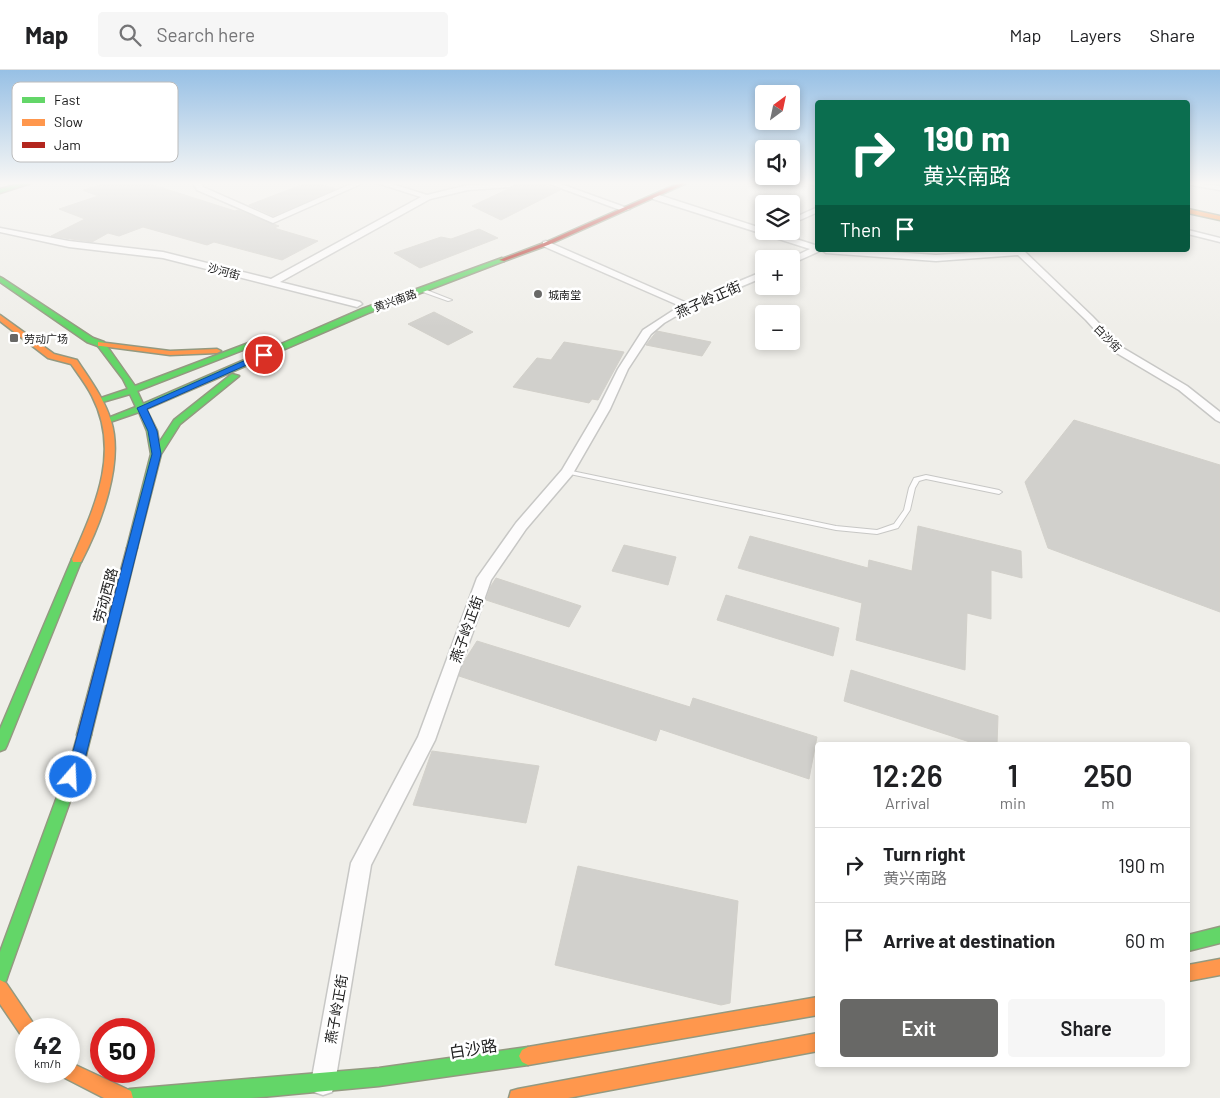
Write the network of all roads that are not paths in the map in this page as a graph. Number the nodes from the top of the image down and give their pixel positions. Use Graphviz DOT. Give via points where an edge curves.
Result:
graph roads {
  1 [pos="5,231"];
  2 [pos="365,231"];
  3 [pos="547,231"];
  4 [pos="576,231"];
  5 [pos="1190,232"];
  6 [pos="793,240"];
  7 [pos="1220,240"];
  8 [pos="546,244"];
  9 [pos="815,248"];
  10 [pos="815,250"];
  11 [pos="846,252"];
  12 [pos="1007,252"];
  13 [pos="1020,252"];
  14 [pos="800,257"];
  15 [pos="755,278"];
  16 [pos="0,279"];
  17 [pos="271,283"];
  18 [pos="422,290"];
  19 [pos="450,300"];
  20 [pos="357,304"];
  21 [pos="687,306"];
  22 [pos="0,317"];
  23 [pos="294,329"];
  24 [pos="101,344"];
  25 [pos="282,347"];
  26 [pos="133,390"];
  27 [pos="100,400"];
  28 [pos="142,408"];
  29 [pos="1220,418"];
  30 [pos="107,420"];
  31 [pos="156,454"];
  32 [pos="567,472"];
  33 [pos="999,492"];
  34 [pos="0,745"];
  35 [pos="1220,935"];
  36 [pos="1190,942"];
  37 [pos="1220,967"];
  38 [pos="1190,973"];
  39 [pos="0,975"];
  40 [pos="0,989"];
  41 [pos="815,1007"];
  42 [pos="20,1018"];
  43 [pos="815,1043"];
  44 [pos="80,1076"];
  45 [pos="323,1084"];
  46 [pos="124,1098"];
  47 [pos="130,1098"];
  48 [pos="518,1098"];
  1 -- 17 [label="street, 沙河街" via="69,244 162,254"];
  2 -- 17 [label="street"];
  3 -- 20 [label="main road, 黄兴南路"];
  4 -- 8 [label="main road, 黄兴南路"];
  5 -- 7 [label="street"];
  6 -- 9 [label="street"];
  8 -- 18 [label="main road, 黄兴南路"];
  8 -- 21 [label="street"];
  10 -- 14 [label="street"];
  11 -- 12 [label="street" via="936,258"];
  13 -- 29 [label="street, 白沙街" via="1119,350 1183,388"];
  15 -- 21 [label="street, 燕子岭正街"];
  16 -- 24 [label="main road, 劳动西路" via="90,340"];
  17 -- 20 [label="street, 沙河街"];
  18 -- 19 [label="lane"];
  18 -- 25 [label="main road, 黄兴南路"];
  20 -- 23 [label="main road, 黄兴南路"];
  21 -- 32 [label="street, 燕子岭正街" via="646,332"];
  22 -- 27 [label="main road" via="51,356 74,362"];
  24 -- 26 [label="main road, 劳动西路"];
  24 -- 26 [label="main road" via="170,353 214,352 267,339"];
  25 -- 28 [label="main road, 黄兴南路"];
  25 -- 31 [label="main road" via="238,374 177,422"];
  26 -- 27 [label="main road"];
  26 -- 28 [label="main road, 劳动西路"];
  27 -- 30 [label="main road"];
  28 -- 30 [label="main road, 黄兴南路"];
  28 -- 31 [label="main road, 劳动西路" via="152,431"];
  30 -- 34 [label="main road" via="111,468 103,496"];
  31 -- 39 [label="main road, 劳动西路" via="78,759"];
  32 -- 33 [label="lane" via="836,528 877,532 896,526 906,510 916,479 926,477"];
  32 -- 45 [label="street, 燕子岭正街" via="484,578 426,740 361,863"];
  35 -- 36 [label="main road"];
  37 -- 38 [label="main road"];
  40 -- 42 [label="main road"];
  41 -- 45 [label="main road, 白沙路" via="460,1068"];
  43 -- 48 [label="main road"];
  44 -- 46 [label="main road"];
  45 -- 47 [label="main road, 白沙路"];
}
